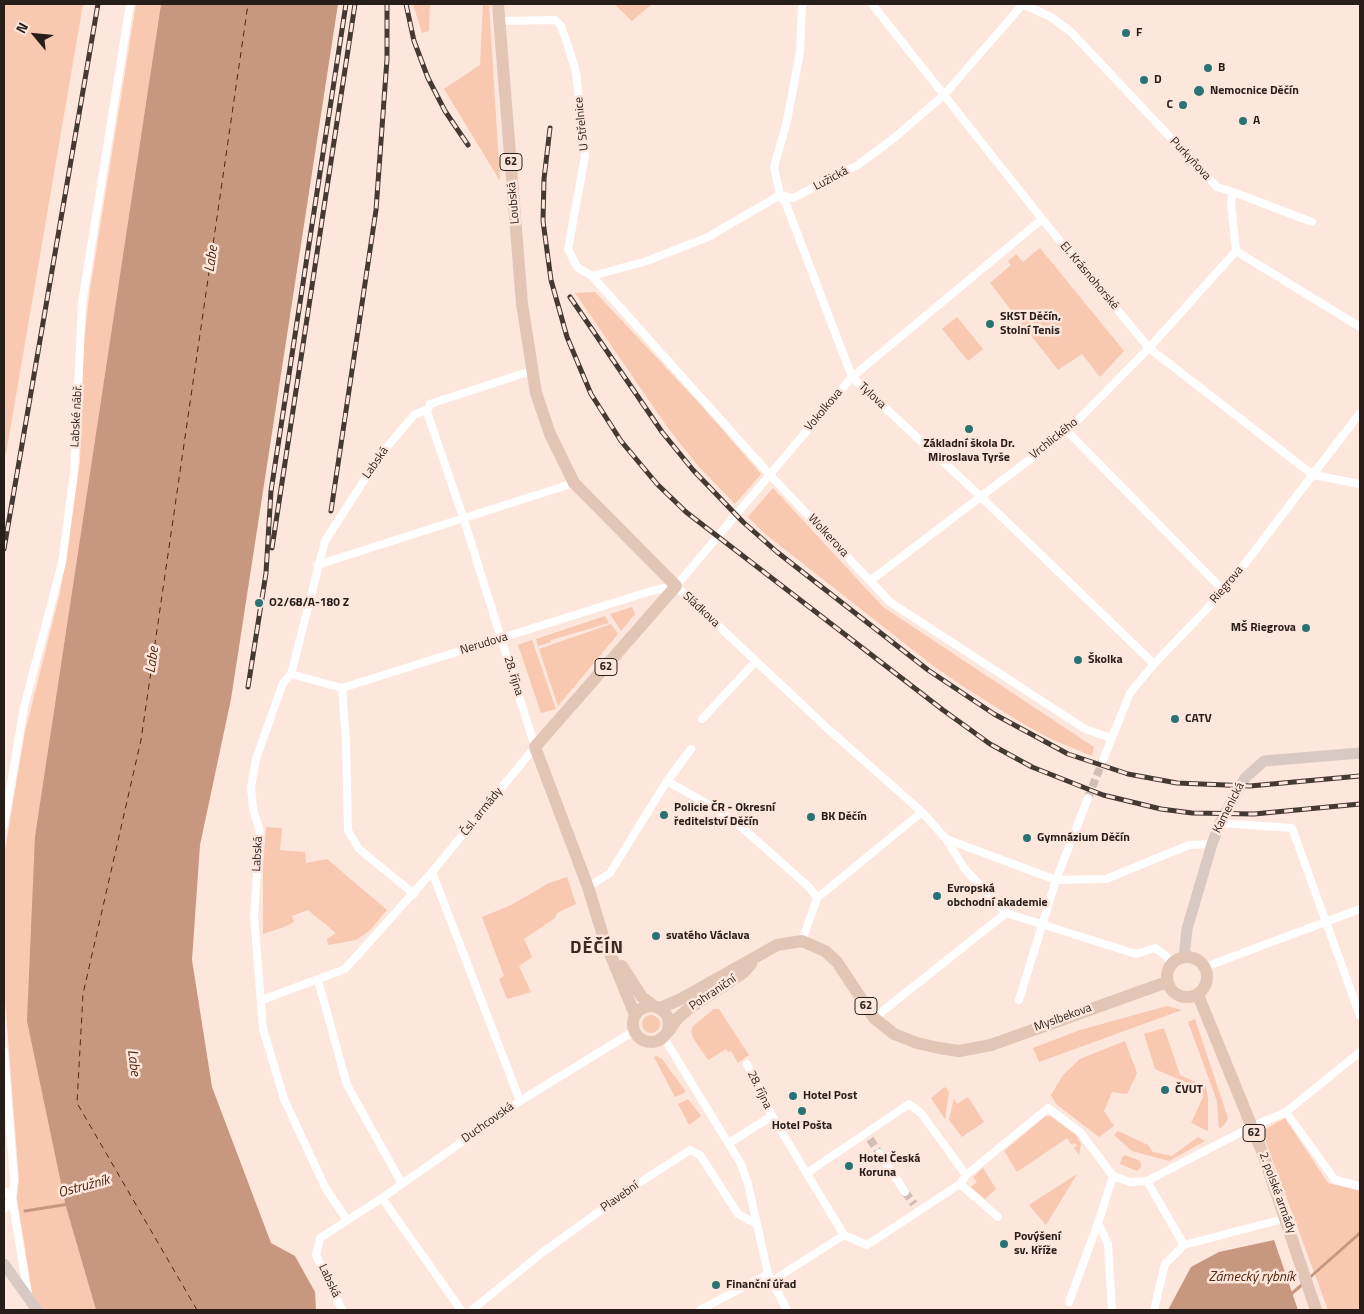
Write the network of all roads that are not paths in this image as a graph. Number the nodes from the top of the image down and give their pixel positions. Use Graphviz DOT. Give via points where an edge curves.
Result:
graph roads {
  1 [pos="130,4"];
  2 [pos="498,4"];
  3 [pos="872,4"];
  4 [pos="1022,4"];
  5 [pos="802,5"];
  6 [pos="499,21"];
  7 [pos="944,94"];
  8 [pos="1233,192"];
  9 [pos="780,195"];
  10 [pos="1042,219"];
  11 [pos="1312,222"];
  12 [pos="1236,251"];
  13 [pos="592,276"];
  14 [pos="1360,327"];
  15 [pos="1149,348"];
  16 [pos="531,371"];
  17 [pos="852,378"];
  18 [pos="428,411"];
  19 [pos="1360,413"];
  20 [pos="1067,431"];
  21 [pos="770,475"];
  22 [pos="1313,475"];
  23 [pos="574,483"];
  24 [pos="1360,484"];
  25 [pos="980,496"];
  26 [pos="464,520"];
  27 [pos="318,565"];
  28 [pos="870,581"];
  29 [pos="676,586"];
  30 [pos="1224,591"];
  31 [pos="502,638"];
  32 [pos="756,662"];
  33 [pos="1154,664"];
  34 [pos="292,674"];
  35 [pos="342,688"];
  36 [pos="702,719"];
  37 [pos="1111,738"];
  38 [pos="535,748"];
  39 [pos="691,749"];
  40 [pos="1360,753"];
  41 [pos="1103,760"];
  42 [pos="667,781"];
  43 [pos="1088,798"];
  44 [pos="922,812"];
  45 [pos="1220,823"];
  46 [pos="4,825"];
  47 [pos="946,838"];
  48 [pos="1212,844"];
  49 [pos="432,872"];
  50 [pos="1056,880"];
  51 [pos="588,887"];
  52 [pos="414,894"];
  53 [pos="817,898"];
  54 [pos="1360,910"];
  55 [pos="1006,913"];
  56 [pos="1326,922"];
  57 [pos="1042,924"];
  58 [pos="604,939"];
  59 [pos="802,941"];
  60 [pos="760,956"];
  61 [pos="1184,957"];
  62 [pos="1171,964"];
  63 [pos="1205,967"];
  64 [pos="318,980"];
  65 [pos="1167,982"];
  66 [pos="1198,995"];
  67 [pos="262,1000"];
  68 [pos="1019,1000"];
  69 [pos="657,1007"];
  70 [pos="635,1015"];
  71 [pos="1360,1016"];
  72 [pos="874,1018"];
  73 [pos="634,1031"];
  74 [pos="666,1035"];
  75 [pos="4,1051"];
  76 [pos="1360,1052"];
  77 [pos="747,1064"];
  78 [pos="520,1101"];
  79 [pos="1286,1112"];
  80 [pos="772,1116"];
  81 [pos="1251,1127"];
  82 [pos="729,1143"];
  83 [pos="879,1153"];
  84 [pos="807,1173"];
  85 [pos="966,1175"];
  86 [pos="1112,1176"];
  87 [pos="1148,1181"];
  88 [pos="402,1184"];
  89 [pos="960,1184"];
  90 [pos="1360,1186"];
  91 [pos="4,1191"];
  92 [pos="905,1192"];
  93 [pos="12,1198"];
  94 [pos="382,1198"];
  95 [pos="914,1204"];
  96 [pos="4,1209"];
  97 [pos="919,1213"];
  98 [pos="998,1217"];
  99 [pos="1287,1218"];
  100 [pos="347,1220"];
  101 [pos="1098,1223"];
  102 [pos="756,1224"];
  103 [pos="844,1234"];
  104 [pos="1184,1245"];
  105 [pos="4,1264"];
  106 [pos="770,1277"];
  107 [pos="28,1296"];
  108 [pos="1068,1302"];
  109 [pos="480,1303"];
  110 [pos="37,1310"];
  111 [pos="342,1310"];
  112 [pos="461,1310"];
  113 [pos="472,1310"];
  114 [pos="486,1310"];
  115 [pos="700,1310"];
  116 [pos="787,1310"];
  117 [pos="1112,1310"];
  118 [pos="1154,1310"];
  119 [pos="1316,1310"];
  1 -- 46 [label="street, Labské nábř." via="82,303 74,472 62,563 24,707"];
  2 -- 6 [label="main road, Loubská / 62"];
  3 -- 7 [label="street, El. Krásnohorské"];
  4 -- 7 [label="street, Lužická"];
  4 -- 8 [label="street, Purkyňova" via="1051,17 1070,32 1217,187"];
  5 -- 9 [label="street, Tylova" via="800,52 774,167"];
  6 -- 13 [label="street, U Střelnice" via="555,20 561,26 576,72 585,156 568,249 577,267"];
  6 -- 16 [label="main road, Loubská / 62" via="522,304"];
  7 -- 9 [label="street, Lužická" via="858,165 794,198"];
  7 -- 10 [label="street, El. Krásnohorské"];
  8 -- 11 [label="street, Purkyňova"];
  8 -- 12 [label="street" via="1231,203"];
  9 -- 13 [label="street, Lužická" via="708,238 647,261"];
  9 -- 17 [label="street, Tylova"];
  10 -- 15 [label="street, El. Krásnohorské"];
  10 -- 17 [label="street, Vokolkova"];
  12 -- 14 [label="street"];
  12 -- 15 [label="street, Vrchlického"];
  13 -- 21 [label="street, Wolkerova"];
  15 -- 20 [label="street, Vrchlického"];
  15 -- 22 [label="street, El. Krásnohorské"];
  16 -- 18 [label="street, Labská" via="430,404"];
  16 -- 23 [label="main road, Sládkova / 62" via="550,434"];
  17 -- 21 [label="street, Vokolkova"];
  17 -- 25 [label="street, Tylova"];
  18 -- 26 [label="street, 28. října"];
  18 -- 27 [label="street, Labská" via="414,415 381,454 325,541"];
  19 -- 22 [label="street, Riegrova"];
  20 -- 25 [label="street, Vrchlického"];
  20 -- 30 [label="street"];
  21 -- 28 [label="street, Wolkerova"];
  21 -- 29 [label="street, Vokolkova"];
  22 -- 24 [label="street, El. Krásnohorské"];
  22 -- 30 [label="street, Riegrova"];
  23 -- 26 [label="street"];
  23 -- 29 [label="main road, Sládkova / 62"];
  25 -- 28 [label="street, Vrchlického"];
  25 -- 33 [label="street, Tylova"];
  26 -- 27 [label="street"];
  26 -- 31 [label="street, 28. října"];
  27 -- 34 [label="street, Labská"];
  28 -- 37 [label="street, Wolkerova" via="890,602 1085,730"];
  29 -- 31 [label="street, Nerudova" via="650,591"];
  29 -- 32 [label="street, Sládkova"];
  29 -- 38 [label="main road, Čsl. armády / 62"];
  30 -- 33 [label="street, Riegrova"];
  31 -- 35 [label="street, Nerudova"];
  31 -- 38 [label="street, 28. října"];
  32 -- 36 [label="street"];
  32 -- 44 [label="street, Sládkova"];
  33 -- 37 [label="street, Riegrova" via="1130,693"];
  34 -- 35 [label="street"];
  34 -- 67 [label="street, Labská" via="283,682 256,759 251,787 260,832 254,916"];
  35 -- 52 [label="street" via="348,831 358,848"];
  37 -- 41 [label="street, Riegrova"];
  38 -- 49 [label="street, Čsl. armády"];
  38 -- 51 [label="main road, 28. října"];
  39 -- 42 [label="street"];
  40 -- 45 [label="street, Kamenická" via="1264,761 1245,778"];
  42 -- 51 [label="street" via="610,873"];
  42 -- 53 [label="street" via="739,825 809,887"];
  43 -- 50 [label="street"];
  44 -- 47 [label="street, Sládkova"];
  44 -- 53 [label="street"];
  45 -- 48 [label="street, Kamenická"];
  45 -- 56 [label="street" via="1292,828"];
  47 -- 50 [label="street"];
  47 -- 55 [label="street" via="964,868"];
  48 -- 50 [label="street" via="1189,845 1106,879"];
  48 -- 61 [label="street, Kamenická" via="1187,929"];
  49 -- 52 [label="street, Čsl. armády"];
  49 -- 78 [label="street"];
  50 -- 57 [label="street"];
  51 -- 58 [label="main road, 28. října"];
  52 -- 64 [label="street, Čsl. armády" via="345,969"];
  53 -- 59 [label="street"];
  54 -- 56 [label="street"];
  55 -- 57 [label="street"];
  55 -- 72 [label="street"];
  56 -- 63 [label="street"];
  56 -- 71 [label="street"];
  57 -- 62 [label="street" via="1136,954 1155,948"];
  57 -- 68 [label="street"];
  58 -- 69 [label="main road, 28. října" via="642,997"];
  58 -- 70 [label="main road, 28. října"];
  59 -- 60 [label="main road, Pohraniční" via="777,945"];
  59 -- 72 [label="main road, 62" via="825,951 837,962"];
  60 -- 69 [label="main road, Pohraniční" via="681,999"];
  60 -- 74 [label="main road, Pohraniční" via="743,973 687,1010"];
  61 -- 62 [label="main road"];
  61 -- 63 [label="main road" via="1193,957"];
  62 -- 65 [label="main road"];
  63 -- 66 [label="main road" via="1208,977"];
  64 -- 67 [label="street, Čsl. armády"];
  64 -- 88 [label="street" via="347,1085"];
  65 -- 66 [label="main road" via="1179,996 1189,998"];
  65 -- 72 [label="main road, Myslbekova / 62" via="991,1045 959,1050 902,1038"];
  66 -- 81 [label="main road, 2. polské armády / 62"];
  67 -- 100 [label="street, Labská" via="263,1028 284,1099 326,1189"];
  69 -- 70 [label="main road" via="647,1006"];
  69 -- 74 [label="main road" via="668,1015"];
  70 -- 73 [label="main road"];
  73 -- 74 [label="main road" via="647,1042 656,1042"];
  73 -- 78 [label="street, Duchcovská"];
  74 -- 82 [label="street"];
  75 -- 93 [label="street" via="14,1180"];
  76 -- 79 [label="street"];
  77 -- 80 [label="street, 28. října"];
  78 -- 88 [label="street, Duchcovská"];
  79 -- 81 [label="street"];
  79 -- 90 [label="street" via="1335,1180"];
  80 -- 82 [label="street"];
  80 -- 84 [label="street, 28. října"];
  81 -- 87 [label="street"];
  81 -- 99 [label="main road, 2. polské armády / 62"];
  82 -- 102 [label="street" via="748,1184"];
  83 -- 92 [label="street"];
  84 -- 85 [label="street" via="867,1136 909,1104 921,1113"];
  84 -- 103 [label="street, 28. října"];
  85 -- 86 [label="street" via="1048,1108 1080,1132"];
  85 -- 89 [label="street"];
  86 -- 87 [label="street" via="1130,1182"];
  86 -- 101 [label="street"];
  87 -- 104 [label="street"];
  88 -- 94 [label="street, Duchcovská"];
  89 -- 97 [label="street"];
  89 -- 98 [label="street"];
  91 -- 93 [label="street"];
  93 -- 96 [label="street"];
  93 -- 107 [label="street"];
  94 -- 100 [label="street, Duchcovská"];
  94 -- 112 [label="street"];
  95 -- 97 [label="street"];
  97 -- 103 [label="street" via="867,1246"];
  99 -- 104 [label="street"];
  99 -- 119 [label="main road, 2. polské armády / 62"];
  100 -- 111 [label="street, Labská" via="320,1238 316,1255"];
  101 -- 108 [label="street"];
  101 -- 117 [label="street" via="1108,1244"];
  102 -- 106 [label="street"];
  102 -- 109 [label="street, Plavební" via="738,1214 700,1155 690,1150 543,1252"];
  103 -- 106 [label="street"];
  104 -- 118 [label="street" via="1165,1264"];
  105 -- 107 [label="street"];
  106 -- 115 [label="street"];
  106 -- 116 [label="street"];
  107 -- 110 [label="street"];
  109 -- 113 [label="street, Plavební"];
  109 -- 114 [label="street"];
}
